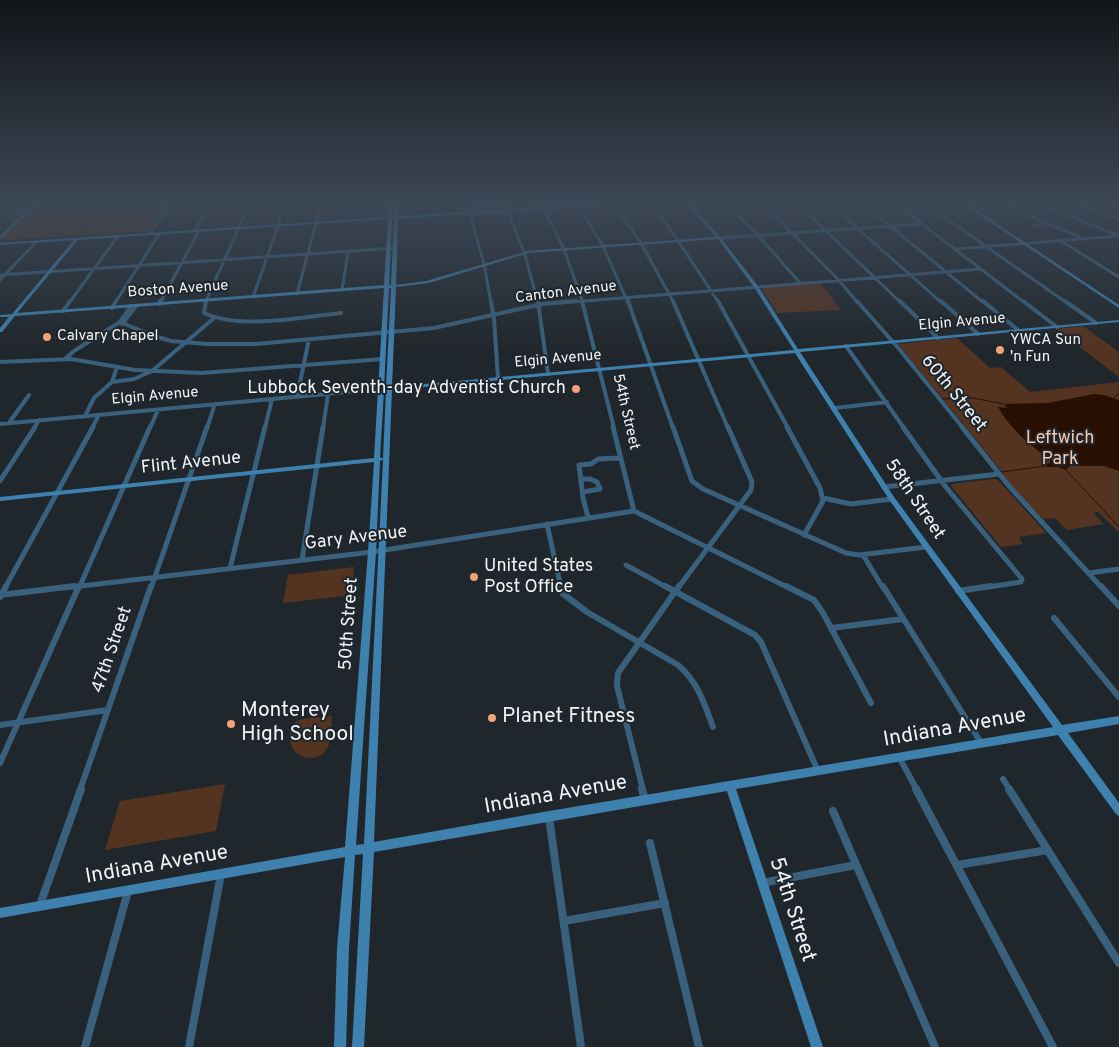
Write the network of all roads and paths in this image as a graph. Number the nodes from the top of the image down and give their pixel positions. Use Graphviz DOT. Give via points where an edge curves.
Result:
graph roads {
  1 [pos="25,252"];
  2 [pos="66,252"];
  3 [pos="107,252"];
  4 [pos="147,252"];
  5 [pos="187,252"];
  6 [pos="228,252"];
  7 [pos="269,252"];
  8 [pos="348,252"];
  9 [pos="392,252"];
  10 [pos="481,252"];
  11 [pos="524,252"];
  12 [pos="565,252"];
  13 [pos="606,252"];
  14 [pos="646,252"];
  15 [pos="687,252"];
  16 [pos="730,252"];
  17 [pos="773,252"];
  18 [pos="811,252"];
  19 [pos="849,252"];
  20 [pos="885,252"];
  21 [pos="922,252"];
  22 [pos="959,252"];
  23 [pos="996,252"];
  24 [pos="1036,252"];
  25 [pos="1078,252"];
  26 [pos="308,254"];
  27 [pos="267,257"];
  28 [pos="224,260"];
  29 [pos="182,263"];
  30 [pos="484,264"];
  31 [pos="138,266"];
  32 [pos="94,269"];
  33 [pos="981,269"];
  34 [pos="946,271"];
  35 [pos="50,272"];
  36 [pos="910,274"];
  37 [pos="2,275"];
  38 [pos="875,277"];
  39 [pos="1119,277"];
  40 [pos="0,280"];
  41 [pos="838,280"];
  42 [pos="800,283"];
  43 [pos="756,286"];
  44 [pos="391,287"];
  45 [pos="342,290"];
  46 [pos="713,290"];
  47 [pos="297,294"];
  48 [pos="670,294"];
  49 [pos="253,297"];
  50 [pos="626,297"];
  51 [pos="206,300"];
  52 [pos="582,300"];
  53 [pos="159,304"];
  54 [pos="538,304"];
  55 [pos="133,306"];
  56 [pos="1119,307"];
  57 [pos="112,308"];
  58 [pos="63,311"];
  59 [pos="341,313"];
  60 [pos="493,314"];
  61 [pos="14,315"];
  62 [pos="0,316"];
  63 [pos="214,318"];
  64 [pos="1119,321"];
  65 [pos="122,323"];
  66 [pos="1096,323"];
  67 [pos="1057,327"];
  68 [pos="1018,330"];
  69 [pos="0,331"];
  70 [pos="388,332"];
  71 [pos="978,334"];
  72 [pos="938,338"];
  73 [pos="309,339"];
  74 [pos="893,342"];
  75 [pos="186,343"];
  76 [pos="846,346"];
  77 [pos="798,350"];
  78 [pos="748,355"];
  79 [pos="65,359"];
  80 [pos="383,359"];
  81 [pos="699,360"];
  82 [pos="0,364"];
  83 [pos="649,364"];
  84 [pos="304,365"];
  85 [pos="117,367"];
  86 [pos="599,369"];
  87 [pos="152,371"];
  88 [pos="548,374"];
  89 [pos="498,378"];
  90 [pos="112,382"];
  91 [pos="385,389"];
  92 [pos="328,394"];
  93 [pos="29,395"];
  94 [pos="297,397"];
  95 [pos="272,399"];
  96 [pos="887,402"];
  97 [pos="215,404"];
  98 [pos="835,408"];
  99 [pos="158,410"];
  100 [pos="99,415"];
  101 [pos="85,416"];
  102 [pos="39,420"];
  103 [pos="9,423"];
  104 [pos="0,424"];
  105 [pos="620,458"];
  106 [pos="382,459"];
  107 [pos="317,466"];
  108 [pos="253,472"];
  109 [pos="999,474"];
  110 [pos="189,479"];
  111 [pos="582,479"];
  112 [pos="0,481"];
  113 [pos="942,481"];
  114 [pos="124,486"];
  115 [pos="884,487"];
  116 [pos="583,492"];
  117 [pos="56,493"];
  118 [pos="823,498"];
  119 [pos="0,499"];
  120 [pos="892,499"];
  121 [pos="740,506"];
  122 [pos="634,511"];
  123 [pos="588,517"];
  124 [pos="547,524"];
  125 [pos="804,535"];
  126 [pos="926,547"];
  127 [pos="706,548"];
  128 [pos="382,551"];
  129 [pos="372,552"];
  130 [pos="864,555"];
  131 [pos="302,560"];
  132 [pos="626,565"];
  133 [pos="230,568"];
  134 [pos="1119,568"];
  135 [pos="1089,573"];
  136 [pos="155,577"];
  137 [pos="79,586"];
  138 [pos="958,590"];
  139 [pos="676,592"];
  140 [pos="0,596"];
  141 [pos="1119,606"];
  142 [pos="1054,618"];
  143 [pos="903,619"];
  144 [pos="831,628"];
  145 [pos="640,643"];
  146 [pos="1119,697"];
  147 [pos="872,703"];
  148 [pos="108,710"];
  149 [pos="1119,720"];
  150 [pos="18,723"];
  151 [pos="0,725"];
  152 [pos="713,727"];
  153 [pos="1060,730"];
  154 [pos="981,743"];
  155 [pos="899,757"];
  156 [pos="0,763"];
  157 [pos="818,771"];
  158 [pos="1003,779"];
  159 [pos="730,786"];
  160 [pos="645,800"];
  161 [pos="833,811"];
  162 [pos="1119,812"];
  163 [pos="549,816"];
  164 [pos="650,843"];
  165 [pos="369,848"];
  166 [pos="1048,850"];
  167 [pos="350,852"];
  168 [pos="856,865"];
  169 [pos="957,865"];
  170 [pos="221,874"];
  171 [pos="762,883"];
  172 [pos="128,890"];
  173 [pos="665,903"];
  174 [pos="40,906"];
  175 [pos="0,913"];
  176 [pos="564,921"];
  177 [pos="1119,963"];
  178 [pos="85,1047"];
  179 [pos="188,1047"];
  180 [pos="340,1047"];
  181 [pos="358,1047"];
  182 [pos="581,1047"];
  183 [pos="699,1047"];
  184 [pos="817,1047"];
  185 [pos="935,1047"];
  186 [pos="1053,1047"];
  1 -- 37 [label="street"];
  2 -- 35 [label="street"];
  3 -- 32 [label="street"];
  4 -- 31 [label="street"];
  5 -- 29 [label="street"];
  6 -- 28 [label="street"];
  7 -- 27 [label="street"];
  8 -- 26 [label="street"];
  8 -- 45 [label="street"];
  9 -- 44 [label="street, 50th Street"];
  10 -- 30 [label="street"];
  11 -- 30 [label="street, Boston Avenue"];
  11 -- 54 [label="street"];
  12 -- 52 [label="street, 54th Street"];
  13 -- 50 [label="street"];
  14 -- 48 [label="street"];
  15 -- 46 [label="street"];
  16 -- 43 [label="street, 58th Street"];
  17 -- 42 [label="street"];
  18 -- 41 [label="street, 60th Street"];
  19 -- 38 [label="street"];
  20 -- 36 [label="street"];
  21 -- 34 [label="street"];
  22 -- 33 [label="street"];
  23 -- 66 [label="street"];
  24 -- 56 [label="street"];
  25 -- 39 [label="street"];
  26 -- 27 [label="street"];
  26 -- 47 [label="street"];
  27 -- 28 [label="street"];
  27 -- 49 [label="street"];
  28 -- 29 [label="street"];
  28 -- 51 [label="street"];
  29 -- 31 [label="street"];
  29 -- 53 [label="street"];
  30 -- 44 [label="street, Boston Avenue" via="427,282"];
  30 -- 60 [label="street"];
  31 -- 32 [label="street"];
  31 -- 57 [label="street"];
  32 -- 35 [label="street"];
  32 -- 58 [label="street"];
  33 -- 34 [label="street, Canton Avenue"];
  33 -- 67 [label="street"];
  34 -- 36 [label="street, Canton Avenue"];
  34 -- 68 [label="street"];
  35 -- 37 [label="street"];
  35 -- 61 [label="street"];
  36 -- 38 [label="street, Canton Avenue"];
  36 -- 71 [label="street"];
  37 -- 40 [label="street"];
  38 -- 41 [label="street, Canton Avenue"];
  38 -- 72 [label="street"];
  41 -- 42 [label="street, Canton Avenue"];
  41 -- 74 [label="street, 60th Street"];
  42 -- 43 [label="street, Canton Avenue"];
  43 -- 46 [label="street, Canton Avenue"];
  43 -- 77 [label="street, 58th Street"];
  44 -- 45 [label="street, Boston Avenue"];
  44 -- 70 [label="street, 50th Street"];
  45 -- 47 [label="street, Boston Avenue"];
  46 -- 48 [label="street, Canton Avenue"];
  46 -- 78 [label="street"];
  47 -- 49 [label="street, Boston Avenue"];
  48 -- 50 [label="street, Canton Avenue"];
  48 -- 81 [label="street"];
  49 -- 51 [label="street, Boston Avenue"];
  50 -- 52 [label="street, Canton Avenue"];
  50 -- 83 [label="street"];
  51 -- 53 [label="street, Boston Avenue"];
  51 -- 63 [label="street" via="203,310"];
  52 -- 54 [label="street, Canton Avenue"];
  52 -- 86 [label="street, 54th Street"];
  53 -- 55 [label="street, Boston Avenue"];
  54 -- 60 [label="street, Canton Avenue"];
  54 -- 88 [label="street"];
  55 -- 57 [label="street, Boston Avenue"];
  55 -- 65 [label="street"];
  57 -- 58 [label="street, Boston Avenue"];
  58 -- 61 [label="street, Boston Avenue"];
  59 -- 63 [label="street" via="253,320"];
  60 -- 70 [label="street, Canton Avenue" via="434,328"];
  60 -- 89 [label="street"];
  61 -- 62 [label="street, Boston Avenue"];
  61 -- 69 [label="street"];
  63 -- 75 [label="street"];
  64 -- 66 [label="street, Elgin Avenue"];
  65 -- 75 [label="street, Canton Avenue" via="159,338"];
  65 -- 79 [label="street"];
  66 -- 67 [label="street, Elgin Avenue"];
  67 -- 68 [label="street, Elgin Avenue"];
  68 -- 71 [label="street, Elgin Avenue"];
  70 -- 73 [label="street, Canton Avenue"];
  70 -- 80 [label="street, 50th Street"];
  70 -- 91 [label="street, 50th Street"];
  71 -- 72 [label="street, Elgin Avenue"];
  72 -- 74 [label="street, Elgin Avenue"];
  73 -- 75 [label="street, Canton Avenue" via="226,345"];
  73 -- 84 [label="street"];
  74 -- 76 [label="street, Elgin Avenue"];
  74 -- 109 [label="street, 60th Street"];
  75 -- 87 [label="street"];
  76 -- 77 [label="street, Elgin Avenue"];
  76 -- 96 [label="street"];
  77 -- 78 [label="street, Elgin Avenue"];
  77 -- 98 [label="street, 58th Street"];
  78 -- 81 [label="street, Elgin Avenue"];
  78 -- 118 [label="street"];
  79 -- 82 [label="street"];
  79 -- 85 [label="street"];
  80 -- 84 [label="street"];
  80 -- 91 [label="street, 50th Street"];
  81 -- 83 [label="street, Elgin Avenue"];
  81 -- 121 [label="street" via="752,482 751,490"];
  83 -- 86 [label="street, Elgin Avenue"];
  83 -- 121 [label="street" via="690,479"];
  84 -- 87 [label="street" via="217,372"];
  84 -- 94 [label="street"];
  85 -- 87 [label="street"];
  85 -- 90 [label="street"];
  86 -- 88 [label="street, Elgin Avenue"];
  86 -- 105 [label="street, 54th Street"];
  87 -- 90 [label="street" via="134,379"];
  88 -- 89 [label="street, Elgin Avenue"];
  89 -- 91 [label="street, Elgin Avenue"];
  90 -- 101 [label="street" via="94,398"];
  91 -- 92 [label="street, Elgin Avenue"];
  91 -- 106 [label="street, 50th Street"];
  92 -- 94 [label="street, Elgin Avenue"];
  92 -- 107 [label="street"];
  93 -- 103 [label="street"];
  94 -- 95 [label="street, Elgin Avenue"];
  95 -- 97 [label="street, Elgin Avenue"];
  95 -- 108 [label="street"];
  96 -- 98 [label="street"];
  96 -- 113 [label="street"];
  97 -- 99 [label="street, Elgin Avenue"];
  97 -- 110 [label="street, 47th Street"];
  98 -- 115 [label="street, 58th Street"];
  99 -- 100 [label="street, Elgin Avenue"];
  99 -- 114 [label="street"];
  100 -- 101 [label="street, Elgin Avenue"];
  100 -- 117 [label="street"];
  101 -- 102 [label="street, Elgin Avenue"];
  102 -- 103 [label="street, Elgin Avenue"];
  102 -- 112 [label="street"];
  103 -- 104 [label="street, Elgin Avenue"];
  105 -- 111 [label="street" via="598,459 579,465"];
  105 -- 122 [label="street, 54th Street"];
  106 -- 107 [label="street, Flint Avenue"];
  106 -- 128 [label="street, 50th Street"];
  106 -- 129 [label="street, 50th Street"];
  107 -- 108 [label="street, Flint Avenue"];
  107 -- 131 [label="street"];
  108 -- 110 [label="street, Flint Avenue"];
  108 -- 133 [label="street"];
  109 -- 113 [label="street"];
  109 -- 135 [label="street, 60th Street"];
  110 -- 114 [label="street, Flint Avenue"];
  110 -- 136 [label="street, 47th Street"];
  111 -- 116 [label="street"];
  111 -- 116 [label="street" via="597,482 600,488"];
  113 -- 115 [label="street"];
  113 -- 138 [label="street" via="1022,579 1021,582"];
  114 -- 117 [label="street, Flint Avenue"];
  114 -- 137 [label="street"];
  115 -- 120 [label="street, 58th Street"];
  116 -- 123 [label="street"];
  117 -- 119 [label="street, Flint Avenue"];
  117 -- 140 [label="street"];
  118 -- 120 [label="street" via="850,504"];
  118 -- 125 [label="street"];
  120 -- 126 [label="street, 58th Street"];
  121 -- 125 [label="street"];
  121 -- 127 [label="street"];
  122 -- 123 [label="street, Gary Avenue"];
  122 -- 127 [label="street"];
  123 -- 124 [label="street, Gary Avenue"];
  124 -- 128 [label="street, Gary Avenue"];
  124 -- 145 [label="street" via="562,593 587,612"];
  125 -- 130 [label="street" via="846,553"];
  126 -- 130 [label="street"];
  126 -- 138 [label="street, 58th Street"];
  127 -- 139 [label="street"];
  127 -- 144 [label="street" via="807,596 818,606"];
  128 -- 129 [label="street, Gary Avenue"];
  128 -- 165 [label="street, 50th Street"];
  129 -- 131 [label="street, Gary Avenue"];
  129 -- 167 [label="street, 50th Street"];
  130 -- 143 [label="street"];
  131 -- 133 [label="street, Gary Avenue"];
  132 -- 139 [label="street"];
  133 -- 136 [label="street, Gary Avenue"];
  134 -- 135 [label="street"];
  135 -- 141 [label="street, 60th Street"];
  136 -- 137 [label="street, Gary Avenue"];
  136 -- 148 [label="street, 47th Street"];
  137 -- 140 [label="street, Gary Avenue"];
  137 -- 150 [label="street"];
  138 -- 153 [label="street, 58th Street"];
  139 -- 145 [label="street"];
  139 -- 157 [label="street" via="745,628 761,642"];
  142 -- 146 [label="street"];
  143 -- 144 [label="street"];
  143 -- 154 [label="street"];
  144 -- 147 [label="street"];
  145 -- 152 [label="street" via="692,676"];
  145 -- 160 [label="street" via="616,678"];
  148 -- 150 [label="street"];
  148 -- 174 [label="street, 47th Street"];
  149 -- 153 [label="street, Indiana Avenue"];
  150 -- 151 [label="street"];
  150 -- 156 [label="street"];
  153 -- 154 [label="street, Indiana Avenue"];
  153 -- 162 [label="street, 58th Street"];
  154 -- 155 [label="street, Indiana Avenue"];
  155 -- 157 [label="street, Indiana Avenue"];
  155 -- 169 [label="street"];
  157 -- 159 [label="street, Indiana Avenue"];
  158 -- 166 [label="street"];
  159 -- 160 [label="street, Indiana Avenue"];
  159 -- 171 [label="street, 54th Street"];
  160 -- 163 [label="street, Indiana Avenue"];
  161 -- 168 [label="street"];
  163 -- 165 [label="street, Indiana Avenue"];
  163 -- 176 [label="street"];
  164 -- 173 [label="street"];
  165 -- 167 [label="street, Indiana Avenue"];
  165 -- 181 [label="street, 50th Street"];
  166 -- 169 [label="street"];
  166 -- 177 [label="street"];
  167 -- 170 [label="street, Indiana Avenue"];
  167 -- 180 [label="street, 50th Street"];
  168 -- 171 [label="street"];
  168 -- 185 [label="street"];
  169 -- 186 [label="street"];
  170 -- 172 [label="street, Indiana Avenue"];
  170 -- 179 [label="street"];
  171 -- 184 [label="street, 54th Street"];
  172 -- 174 [label="street, Indiana Avenue"];
  172 -- 178 [label="street"];
  173 -- 176 [label="street"];
  173 -- 183 [label="street"];
  174 -- 175 [label="street, Indiana Avenue"];
  176 -- 182 [label="street"];
}
